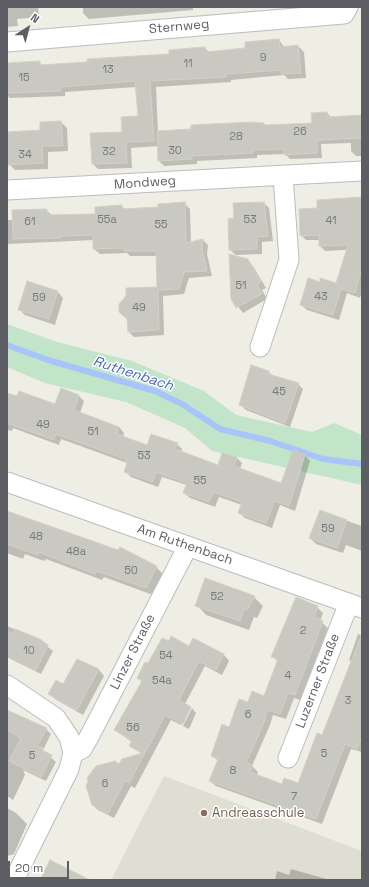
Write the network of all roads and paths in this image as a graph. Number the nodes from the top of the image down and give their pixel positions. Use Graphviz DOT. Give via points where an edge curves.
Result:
graph roads {
  1 [pos="348,7"];
  2 [pos="7,42"];
  3 [pos="362,171"];
  4 [pos="283,175"];
  5 [pos="7,190"];
  6 [pos="260,347"];
  7 [pos="7,482"];
  8 [pos="188,546"];
  9 [pos="355,605"];
  10 [pos="7,684"];
  11 [pos="73,753"];
  12 [pos="288,758"];
  13 [pos="14,880"];
  1 -- 2 [label="street, Sternweg" via="344,14"];
  3 -- 4 [label="street, Mondweg"];
  4 -- 5 [label="street, Mondweg"];
  4 -- 6 [label="street" via="289,260"];
  7 -- 8 [label="street, Am Ruthenbach"];
  8 -- 9 [label="street, Am Ruthenbach"];
  8 -- 11 [label="street, Linzer Straße" via="89,737 82,749"];
  9 -- 12 [label="street, Luzerner Straße"];
  10 -- 11 [label="street" via="56,718 68,737"];
  11 -- 13 [label="street" via="69,769"];
}
